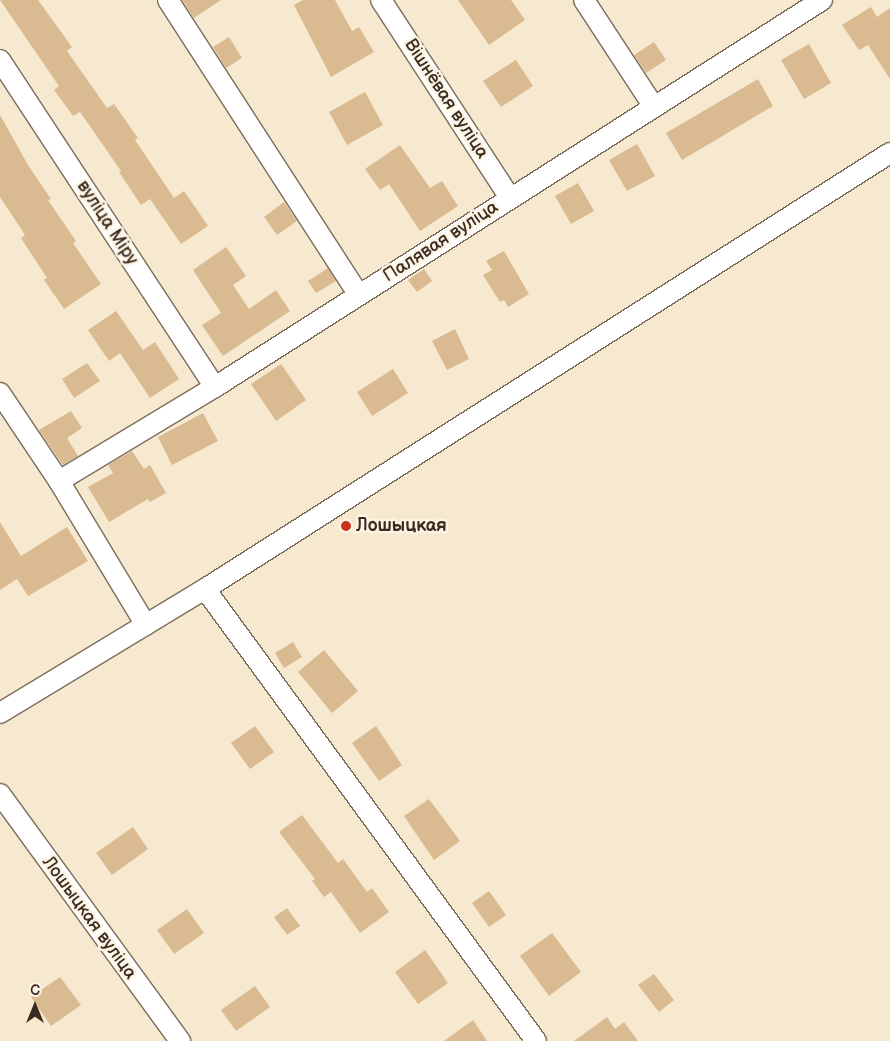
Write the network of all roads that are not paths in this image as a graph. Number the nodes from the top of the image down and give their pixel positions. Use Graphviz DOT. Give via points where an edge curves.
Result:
graph roads {
  1 [pos="168,0"];
  2 [pos="382,0"];
  3 [pos="584,0"];
  4 [pos="822,0"];
  5 [pos="0,60"];
  6 [pos="654,107"];
  7 [pos="890,152"];
  8 [pos="510,198"];
  9 [pos="359,295"];
  10 [pos="215,387"];
  11 [pos="0,393"];
  12 [pos="59,481"];
  13 [pos="205,590"];
  14 [pos="146,625"];
  15 [pos="3,705"];
  16 [pos="0,794"];
  17 [pos="180,1041"];
  18 [pos="536,1041"];
  1 -- 9 [label="street"];
  2 -- 8 [label="street, Вішнёвая вуліца"];
  3 -- 6 [label="street"];
  4 -- 6 [label="street, Палявая вуліца"];
  5 -- 10 [label="street, вуліца Міру"];
  6 -- 8 [label="street, Палявая вуліца"];
  7 -- 13 [label="street"];
  8 -- 9 [label="street, Палявая вуліца"];
  9 -- 10 [label="street, Палявая вуліца"];
  10 -- 12 [label="street, Палявая вуліца"];
  11 -- 12 [label="street"];
  12 -- 14 [label="street"];
  13 -- 14 [label="street"];
  13 -- 18 [label="street"];
  14 -- 15 [label="street"];
  16 -- 17 [label="street, Лошыцкая вуліца"];
}
